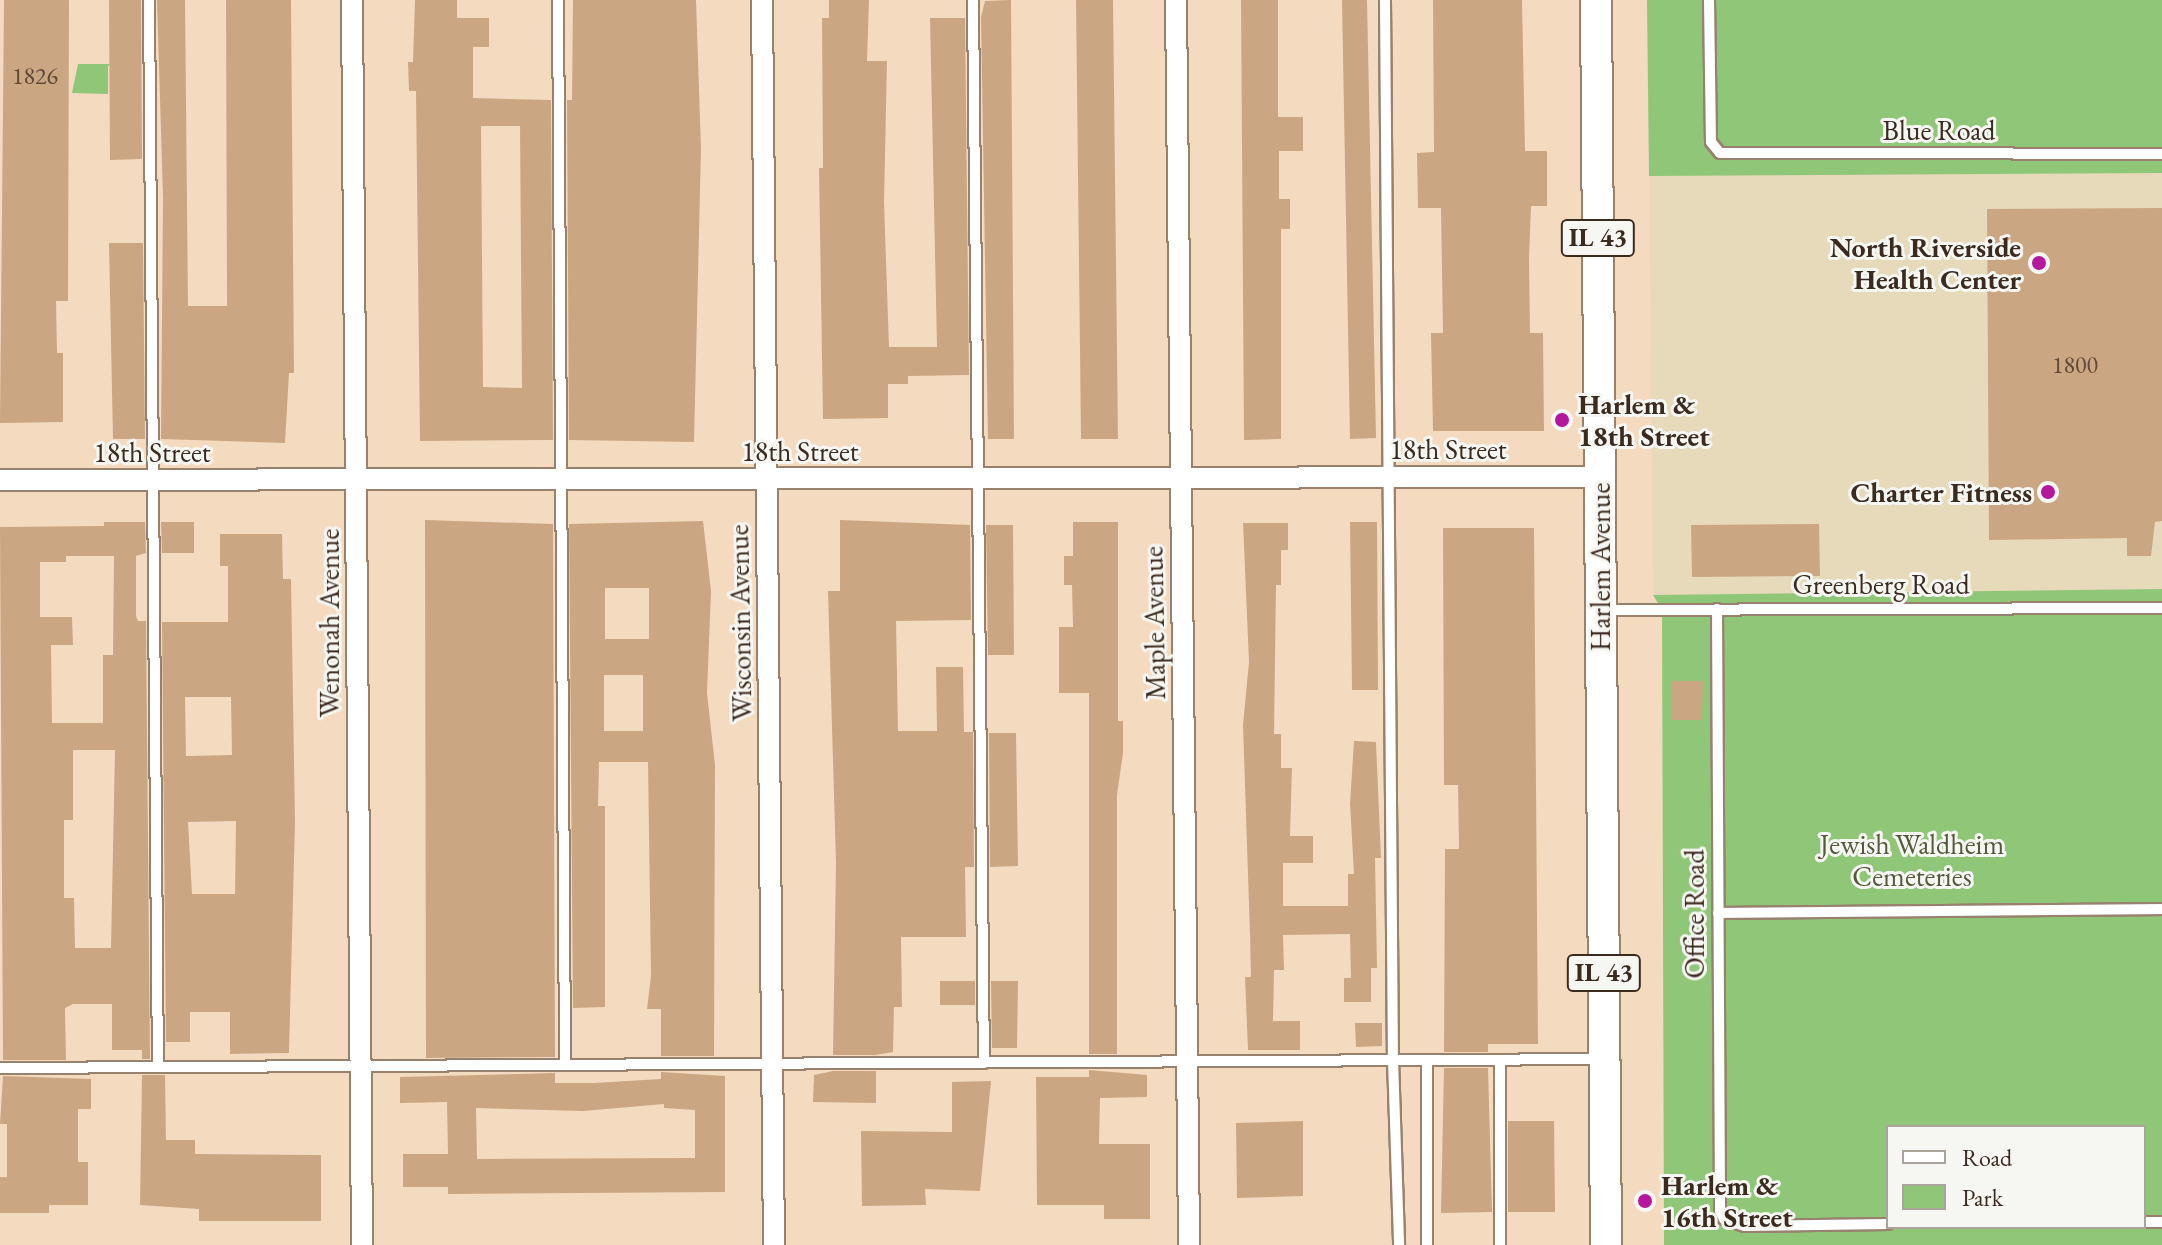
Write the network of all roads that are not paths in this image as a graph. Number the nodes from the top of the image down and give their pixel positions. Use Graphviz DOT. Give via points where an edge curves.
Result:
graph roads {
  1 [pos="149,0"];
  2 [pos="352,0"];
  3 [pos="558,0"];
  4 [pos="762,0"];
  5 [pos="973,0"];
  6 [pos="1176,0"];
  7 [pos="1385,0"];
  8 [pos="1596,0"];
  9 [pos="1709,0"];
  10 [pos="2162,154"];
  11 [pos="1389,477"];
  12 [pos="1600,477"];
  13 [pos="978,478"];
  14 [pos="1181,478"];
  15 [pos="356,479"];
  16 [pos="767,479"];
  17 [pos="0,480"];
  18 [pos="154,480"];
  19 [pos="561,480"];
  20 [pos="2162,608"];
  21 [pos="1717,609"];
  22 [pos="1601,610"];
  23 [pos="2162,909"];
  24 [pos="1718,913"];
  25 [pos="1604,1059"];
  26 [pos="1393,1060"];
  27 [pos="1427,1060"];
  28 [pos="1500,1060"];
  29 [pos="1187,1061"];
  30 [pos="984,1063"];
  31 [pos="772,1064"];
  32 [pos="565,1065"];
  33 [pos="360,1066"];
  34 [pos="158,1067"];
  35 [pos="0,1068"];
  36 [pos="1886,1224"];
  37 [pos="362,1245"];
  38 [pos="774,1245"];
  39 [pos="1189,1245"];
  40 [pos="1399,1245"];
  41 [pos="1427,1245"];
  42 [pos="1500,1245"];
  43 [pos="1606,1245"];
  1 -- 18 [label="lane"];
  2 -- 15 [label="street, Wenonah Avenue"];
  3 -- 19 [label="lane"];
  4 -- 16 [label="street, Wisconsin Avenue"];
  5 -- 13 [label="lane"];
  6 -- 14 [label="street, Maple Avenue"];
  7 -- 11 [label="lane"];
  8 -- 12 [label="main road, Harlem Avenue / IL 43"];
  9 -- 10 [label="lane, Blue Road" via="1716,151"];
  11 -- 12 [label="street, 18th Street"];
  11 -- 14 [label="street, 18th Street"];
  11 -- 26 [label="lane"];
  12 -- 22 [label="main road, Harlem Avenue / IL 43"];
  13 -- 14 [label="street, 18th Street"];
  13 -- 16 [label="street, 18th Street"];
  13 -- 30 [label="lane"];
  14 -- 29 [label="street, Maple Avenue"];
  15 -- 18 [label="street, 18th Street"];
  15 -- 19 [label="street, 18th Street"];
  15 -- 33 [label="street, Wenonah Avenue"];
  16 -- 19 [label="street, 18th Street"];
  16 -- 31 [label="street, Wisconsin Avenue"];
  17 -- 18 [label="street, 18th Street"];
  18 -- 34 [label="lane"];
  19 -- 32 [label="lane"];
  20 -- 21 [label="lane, Greenberg Road"];
  21 -- 22 [label="lane, Greenberg Road"];
  21 -- 24 [label="lane, Office Road"];
  22 -- 25 [label="main road, Harlem Avenue / IL 43"];
  23 -- 24 [label="lane"];
  24 -- 36 [label="lane, Office Road" via="1718,1200 1724,1219 1744,1226"];
  25 -- 28 [label="lane"];
  25 -- 43 [label="main road, IL 43"];
  26 -- 27 [label="lane"];
  26 -- 29 [label="lane"];
  26 -- 40 [label="lane"];
  27 -- 28 [label="lane"];
  27 -- 41 [label="lane"];
  28 -- 42 [label="lane"];
  29 -- 30 [label="lane"];
  29 -- 39 [label="street, Maple Avenue"];
  30 -- 31 [label="lane"];
  31 -- 32 [label="lane"];
  31 -- 38 [label="street, Wisconsin Avenue"];
  32 -- 33 [label="lane"];
  33 -- 34 [label="lane"];
  33 -- 37 [label="street, Wenonah Avenue"];
  34 -- 35 [label="lane"];
}
